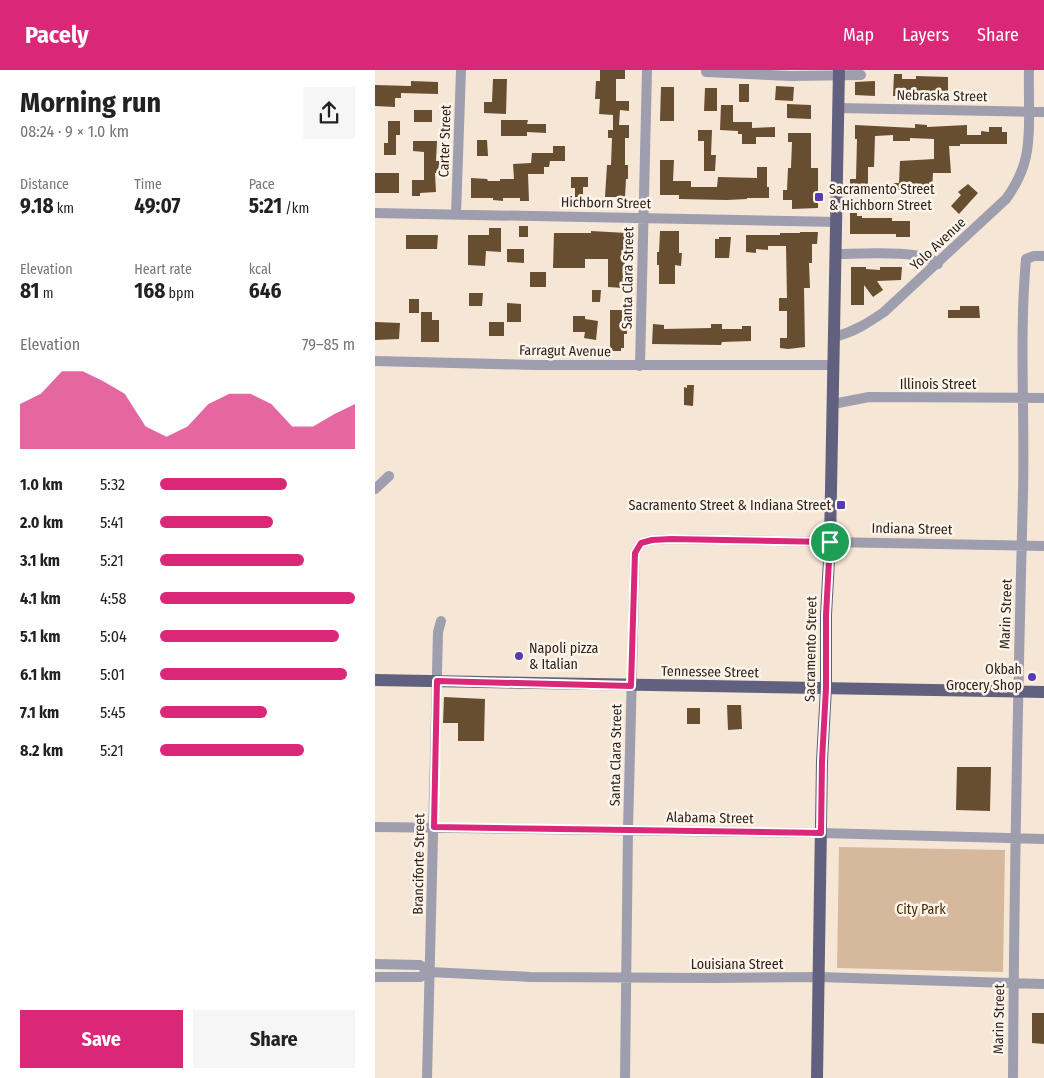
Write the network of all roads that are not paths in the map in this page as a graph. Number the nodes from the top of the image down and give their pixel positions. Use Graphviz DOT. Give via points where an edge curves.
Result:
graph roads {
  1 [pos="461,70"];
  2 [pos="647,70"];
  3 [pos="1029,70"];
  4 [pos="706,72"];
  5 [pos="839,73"];
  6 [pos="861,74"];
  7 [pos="839,108"];
  8 [pos="1028,112"];
  9 [pos="1044,112"];
  10 [pos="375,213"];
  11 [pos="456,214"];
  12 [pos="643,217"];
  13 [pos="837,222"];
  14 [pos="836,254"];
  15 [pos="1044,256"];
  16 [pos="938,264"];
  17 [pos="834,337"];
  18 [pos="375,361"];
  19 [pos="827,365"];
  20 [pos="640,366"];
  21 [pos="1024,398"];
  22 [pos="1044,398"];
  23 [pos="833,399"];
  24 [pos="389,476"];
  25 [pos="375,489"];
  26 [pos="720,540"];
  27 [pos="830,542"];
  28 [pos="1022,545"];
  29 [pos="1044,546"];
  30 [pos="441,622"];
  31 [pos="375,680"];
  32 [pos="437,681"];
  33 [pos="631,686"];
  34 [pos="826,688"];
  35 [pos="1018,692"];
  36 [pos="1044,692"];
  37 [pos="375,826"];
  38 [pos="434,827"];
  39 [pos="628,830"];
  40 [pos="821,833"];
  41 [pos="1015,838"];
  42 [pos="1044,839"];
  43 [pos="375,964"];
  44 [pos="430,972"];
  45 [pos="375,977"];
  46 [pos="626,977"];
  47 [pos="819,977"];
  48 [pos="1013,983"];
  49 [pos="1044,984"];
  50 [pos="427,1078"];
  51 [pos="625,1078"];
  52 [pos="817,1078"];
  53 [pos="1013,1078"];
  1 -- 11 [label="street, Carter Street"];
  2 -- 12 [label="street, Santa Clara Street"];
  3 -- 8 [label="street"];
  4 -- 5 [label="street" via="791,76"];
  5 -- 6 [label="street"];
  5 -- 7 [label="main road, Sacramento Street"];
  7 -- 8 [label="street, Nebraska Street"];
  7 -- 13 [label="main road, Sacramento Street"];
  8 -- 9 [label="street, Nebraska Street"];
  8 -- 16 [label="street, Yolo Avenue" via="1025,163 1015,186 1006,199"];
  10 -- 11 [label="street, Hichborn Street"];
  11 -- 12 [label="street, Hichborn Street"];
  12 -- 13 [label="street, Hichborn Street"];
  12 -- 20 [label="street, Santa Clara Street"];
  13 -- 14 [label="main road, Sacramento Street"];
  14 -- 16 [label="street" via="917,254"];
  14 -- 17 [label="main road, Sacramento Street"];
  15 -- 21 [label="street, Marin Street" via="1026,259"];
  16 -- 17 [label="street, Yolo Avenue" via="865,326"];
  17 -- 19 [label="main road, Sacramento Street" via="834,351"];
  18 -- 20 [label="street, Farragut Avenue"];
  19 -- 20 [label="street, Farragut Avenue"];
  19 -- 23 [label="main road, Sacramento Street"];
  21 -- 22 [label="street, Illinois Street"];
  21 -- 23 [label="street, Illinois Street"];
  21 -- 28 [label="street, Marin Street"];
  23 -- 27 [label="main road, Sacramento Street"];
  24 -- 25 [label="street"];
  26 -- 27 [label="street, Indiana Street"];
  26 -- 33 [label="street, Santa Clara Street" via="652,540 641,543 635,553"];
  27 -- 28 [label="street, Indiana Street"];
  27 -- 34 [label="main road, Sacramento Street"];
  28 -- 29 [label="street, Indiana Street"];
  28 -- 35 [label="street, Marin Street"];
  30 -- 32 [label="street, Branciforte Street"];
  31 -- 32 [label="main road, Tennessee Street"];
  32 -- 33 [label="main road, Tennessee Street"];
  32 -- 38 [label="street, Branciforte Street"];
  33 -- 34 [label="main road, Tennessee Street"];
  33 -- 39 [label="street, Santa Clara Street"];
  34 -- 35 [label="main road, Tennessee Street"];
  34 -- 40 [label="main road, Sacramento Street"];
  35 -- 36 [label="main road, Tennessee Street"];
  35 -- 41 [label="street, Marin Street"];
  37 -- 38 [label="street, Alabama Street"];
  38 -- 39 [label="street, Alabama Street"];
  38 -- 44 [label="street, Branciforte Street"];
  39 -- 40 [label="street, Alabama Street"];
  39 -- 46 [label="street, Santa Clara Street"];
  40 -- 41 [label="street, Alabama Street"];
  40 -- 47 [label="main road, Sacramento Street"];
  41 -- 42 [label="street, Alabama Street"];
  41 -- 48 [label="street, Marin Street"];
  43 -- 44 [label="street, Louisiana Street" via="419,965"];
  44 -- 45 [label="street, Louisiana Street" via="421,977"];
  44 -- 46 [label="street, Louisiana Street"];
  44 -- 50 [label="street, Branciforte Street"];
  46 -- 47 [label="street, Louisiana Street"];
  46 -- 51 [label="street, Santa Clara Street"];
  47 -- 48 [label="street, Louisiana Street"];
  47 -- 52 [label="main road, Sacramento Street"];
  48 -- 49 [label="street, Louisiana Street"];
  48 -- 53 [label="street, Marin Street"];
}
